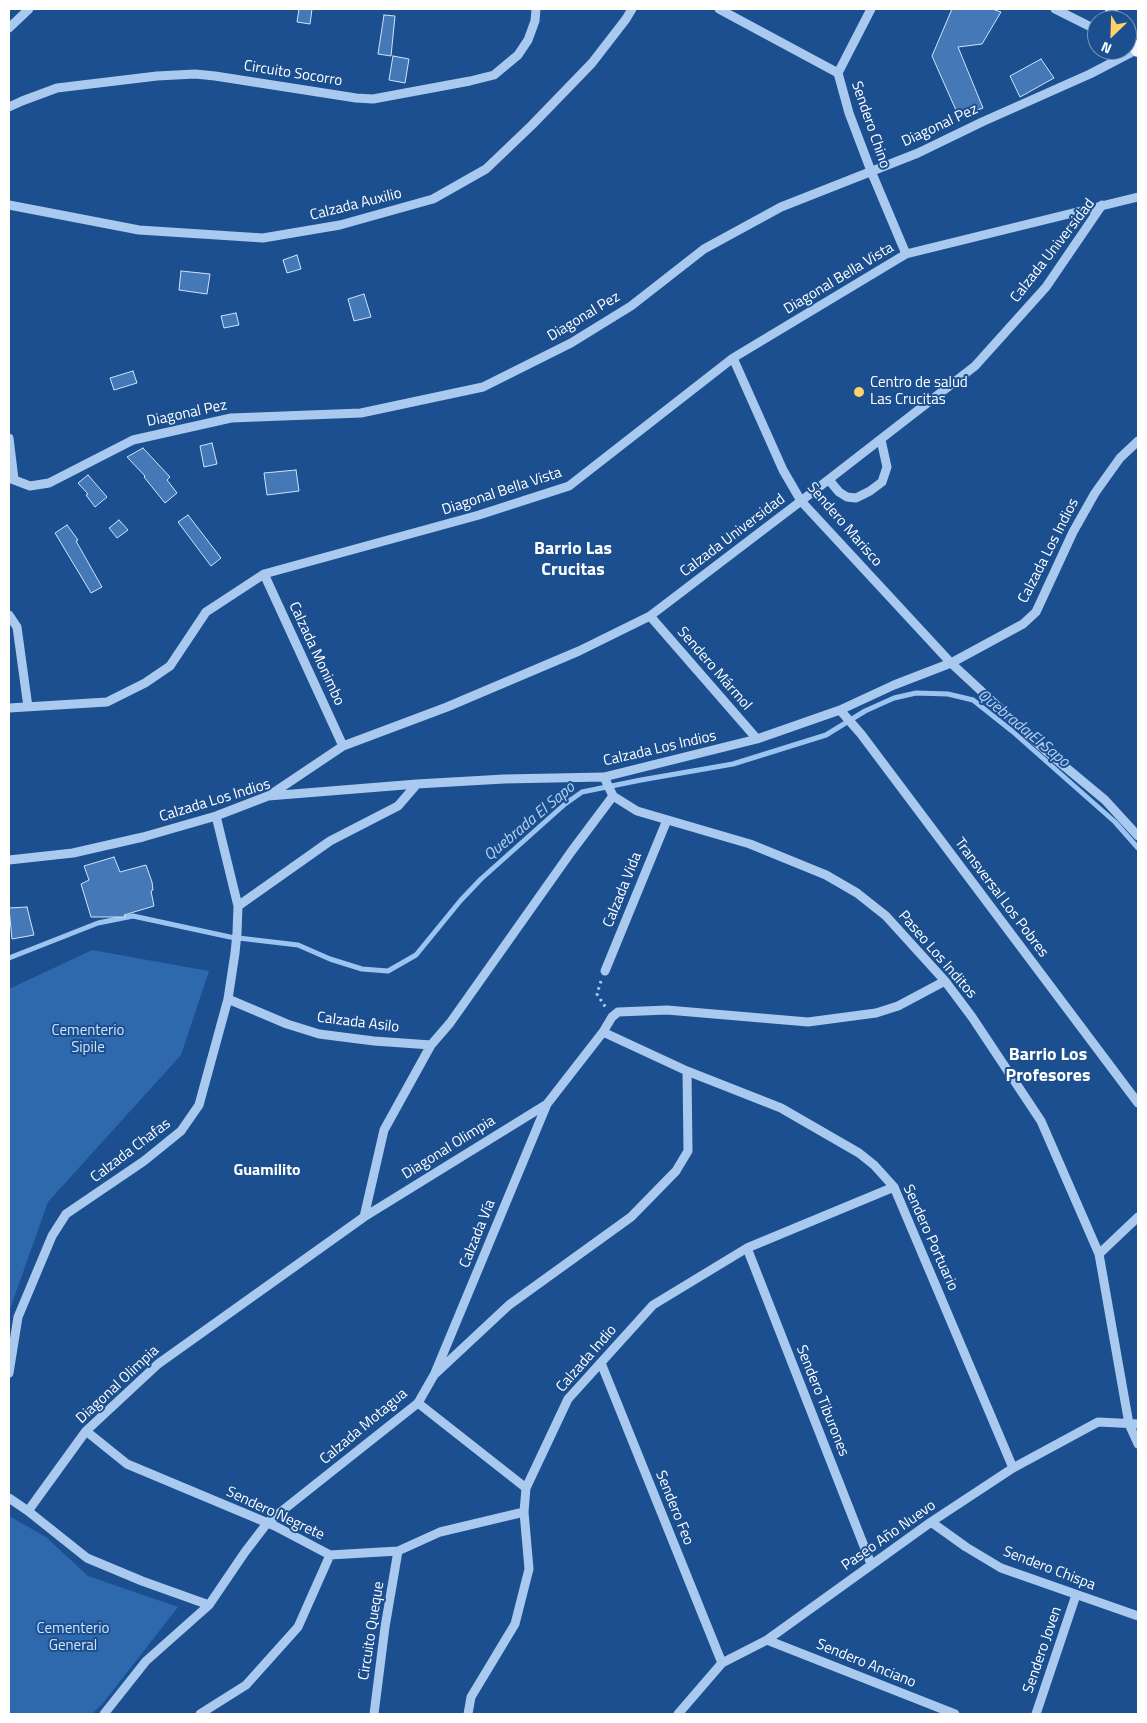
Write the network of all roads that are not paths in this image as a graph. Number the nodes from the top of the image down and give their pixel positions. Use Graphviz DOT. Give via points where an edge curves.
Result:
graph roads {
  1 [pos="29,9"];
  2 [pos="536,9"];
  3 [pos="632,9"];
  4 [pos="720,9"];
  5 [pos="871,9"];
  6 [pos="1055,9"];
  7 [pos="1087,25"];
  8 [pos="9,28"];
  9 [pos="1115,60"];
  10 [pos="838,72"];
  11 [pos="9,107"];
  12 [pos="871,171"];
  13 [pos="1138,197"];
  14 [pos="9,205"];
  15 [pos="1102,205"];
  16 [pos="906,254"];
  17 [pos="733,358"];
  18 [pos="9,438"];
  19 [pos="881,440"];
  20 [pos="1138,441"];
  21 [pos="12,478"];
  22 [pos="829,480"];
  23 [pos="801,501"];
  24 [pos="264,574"];
  25 [pos="9,615"];
  26 [pos="650,616"];
  27 [pos="951,663"];
  28 [pos="9,708"];
  29 [pos="28,708"];
  30 [pos="843,714"];
  31 [pos="757,739"];
  32 [pos="343,746"];
  33 [pos="604,777"];
  34 [pos="417,784"];
  35 [pos="268,796"];
  36 [pos="613,796"];
  37 [pos="216,816"];
  38 [pos="667,820"];
  39 [pos="1138,836"];
  40 [pos="9,860"];
  41 [pos="238,906"];
  42 [pos="605,971"];
  43 [pos="945,981"];
  44 [pos="228,999"];
  45 [pos="603,1032"];
  46 [pos="431,1045"];
  47 [pos="687,1071"];
  48 [pos="1138,1103"];
  49 [pos="547,1104"];
  50 [pos="894,1187"];
  51 [pos="364,1217"];
  52 [pos="1138,1217"];
  53 [pos="747,1248"];
  54 [pos="1099,1254"];
  55 [pos="601,1363"];
  56 [pos="9,1373"];
  57 [pos="434,1375"];
  58 [pos="418,1403"];
  59 [pos="1134,1424"];
  60 [pos="86,1431"];
  61 [pos="1138,1444"];
  62 [pos="1013,1468"];
  63 [pos="526,1488"];
  64 [pos="9,1498"];
  65 [pos="28,1511"];
  66 [pos="524,1512"];
  67 [pos="268,1522"];
  68 [pos="931,1522"];
  69 [pos="398,1551"];
  70 [pos="330,1555"];
  71 [pos="871,1564"];
  72 [pos="1076,1595"];
  73 [pos="209,1605"];
  74 [pos="1138,1616"];
  75 [pos="767,1640"];
  76 [pos="722,1663"];
  77 [pos="104,1714"];
  78 [pos="200,1714"];
  79 [pos="374,1714"];
  80 [pos="468,1714"];
  81 [pos="678,1714"];
  82 [pos="955,1714"];
  83 [pos="1036,1714"];
  1 -- 8 [label="street"];
  2 -- 11 [label="street, Circuito Socorro" via="528,40 518,55 494,75 470,81 372,99 215,76 157,76 57,88"];
  3 -- 14 [label="street, Calzada Auxilio" via="592,63 486,169 433,199 340,225 263,238 138,230"];
  4 -- 10 [label="street, Sendero Chino"];
  5 -- 10 [label="street"];
  6 -- 7 [label="street"];
  9 -- 12 [label="street, Diagonal Pez" via="918,153"];
  10 -- 12 [label="street, Sendero Chino" via="849,113"];
  12 -- 16 [label="street, Sendero Chino"];
  12 -- 21 [label="street, Diagonal Pez" via="781,207 704,249 631,306 571,343 482,387 361,413 230,418 133,440 49,484 30,486"];
  13 -- 15 [label="street, Calzada Universidad"];
  15 -- 16 [label="street, Diagonal Bella Vista"];
  15 -- 19 [label="street, Calzada Universidad" via="1046,287 975,366"];
  16 -- 17 [label="street, Diagonal Bella Vista"];
  17 -- 23 [label="street, Sendero Marisco" via="783,470"];
  17 -- 24 [label="street, Diagonal Bella Vista" via="568,486 479,515"];
  18 -- 21 [label="street"];
  19 -- 22 [label="street, Calzada Universidad"];
  19 -- 22 [label="street" via="887,467 882,482 876,487 856,498 847,497"];
  20 -- 27 [label="street, Calzada Los Indios" via="1120,458 1095,494 1073,532 1036,612 1022,624"];
  22 -- 23 [label="street, Calzada Universidad"];
  23 -- 26 [label="street, Calzada Universidad"];
  23 -- 27 [label="street, Sendero Marisco"];
  24 -- 29 [label="street, Diagonal Bella Vista" via="206,612 170,666 145,682 107,702"];
  24 -- 32 [label="street, Calzada Monimbo"];
  25 -- 29 [label="street" via="17,627"];
  26 -- 31 [label="street, Sendero Mármol"];
  26 -- 32 [label="street, Calzada Universidad" via="474,696"];
  27 -- 30 [label="street, Calzada Los Indios" via="894,685"];
  27 -- 39 [label="street, Sendero Marisco" via="1045,750 1105,800"];
  28 -- 29 [label="street, Diagonal Bella Vista"];
  30 -- 31 [label="street, Calzada Los Indios"];
  30 -- 48 [label="street, Transversal Los Pobres"];
  31 -- 33 [label="street, Calzada Los Indios"];
  32 -- 35 [label="street, Calzada Universidad"];
  33 -- 34 [label="street, Calzada Los Indios"];
  33 -- 36 [label="street"];
  34 -- 35 [label="street, Calzada Los Indios"];
  34 -- 41 [label="street" via="398,806 330,841"];
  35 -- 37 [label="street, Calzada Los Indios"];
  36 -- 38 [label="street, Paseo Los Inditos" via="637,811"];
  36 -- 46 [label="street"];
  37 -- 40 [label="street, Calzada Los Indios" via="73,853"];
  37 -- 41 [label="street, Calzada Chafas"];
  38 -- 42 [label="street, Calzada Vida"];
  38 -- 43 [label="street, Paseo Los Inditos" via="750,844 826,875 886,916"];
  41 -- 44 [label="street, Calzada Chafas" via="236,953"];
  43 -- 45 [label="street, Diagonal Olimpia" via="898,1006 876,1013 808,1022 667,1010 618,1012"];
  43 -- 54 [label="street, Paseo Los Inditos" via="1041,1121"];
  44 -- 46 [label="street, Calzada Asilo" via="319,1034"];
  44 -- 56 [label="street, Calzada Chafas" via="199,1105 181,1131 144,1161 66,1214 52,1236 18,1317"];
  45 -- 47 [label="street, Sendero Portuario"];
  45 -- 49 [label="street, Diagonal Olimpia"];
  46 -- 51 [label="street" via="384,1130"];
  47 -- 50 [label="street, Sendero Portuario" via="782,1108 859,1153"];
  47 -- 57 [label="street, Calzada Motagua" via="688,1151 676,1171 630,1217 509,1306"];
  49 -- 51 [label="street, Diagonal Olimpia"];
  49 -- 57 [label="street, Calzada Vía"];
  50 -- 53 [label="street, Calzada Indio"];
  50 -- 62 [label="street, Sendero Portuario"];
  51 -- 60 [label="street, Diagonal Olimpia" via="158,1364"];
  52 -- 54 [label="street"];
  53 -- 55 [label="street, Calzada Indio" via="653,1305"];
  53 -- 71 [label="street, Sendero Tiburones"];
  54 -- 59 [label="street, Paseo Los Inditos"];
  55 -- 63 [label="street, Calzada Indio" via="568,1399"];
  55 -- 76 [label="street, Sendero Feo"];
  57 -- 58 [label="street, Calzada Motagua"];
  58 -- 63 [label="street"];
  58 -- 67 [label="street, Calzada Motagua"];
  59 -- 61 [label="street, Paseo Los Inditos"];
  59 -- 62 [label="street, Paseo Año Nuevo" via="1098,1422"];
  60 -- 65 [label="street, Diagonal Olimpia"];
  60 -- 67 [label="street, Sendero Negrete" via="128,1464"];
  62 -- 68 [label="street, Paseo Año Nuevo"];
  63 -- 66 [label="street, Calzada Indio"];
  64 -- 65 [label="street"];
  65 -- 73 [label="street" via="86,1558"];
  66 -- 69 [label="street, Sendero Negrete" via="440,1532"];
  66 -- 80 [label="street, Calzada Indio" via="529,1569 515,1624 471,1697"];
  67 -- 70 [label="street, Sendero Negrete"];
  67 -- 73 [label="street, Calzada Motagua"];
  68 -- 71 [label="street, Paseo Año Nuevo"];
  68 -- 72 [label="street, Sendero Chispa" via="1001,1568"];
  69 -- 70 [label="street, Sendero Negrete"];
  69 -- 79 [label="street, Circuito Queque"];
  70 -- 78 [label="street" via="298,1627 246,1685"];
  71 -- 75 [label="street, Paseo Año Nuevo"];
  72 -- 74 [label="street, Sendero Chispa"];
  72 -- 83 [label="street, Sendero Joven"];
  73 -- 77 [label="street, Calzada Motagua" via="146,1661"];
  75 -- 76 [label="street, Paseo Año Nuevo"];
  75 -- 82 [label="street, Sendero Anciano"];
  76 -- 81 [label="street, Paseo Año Nuevo"];
}
